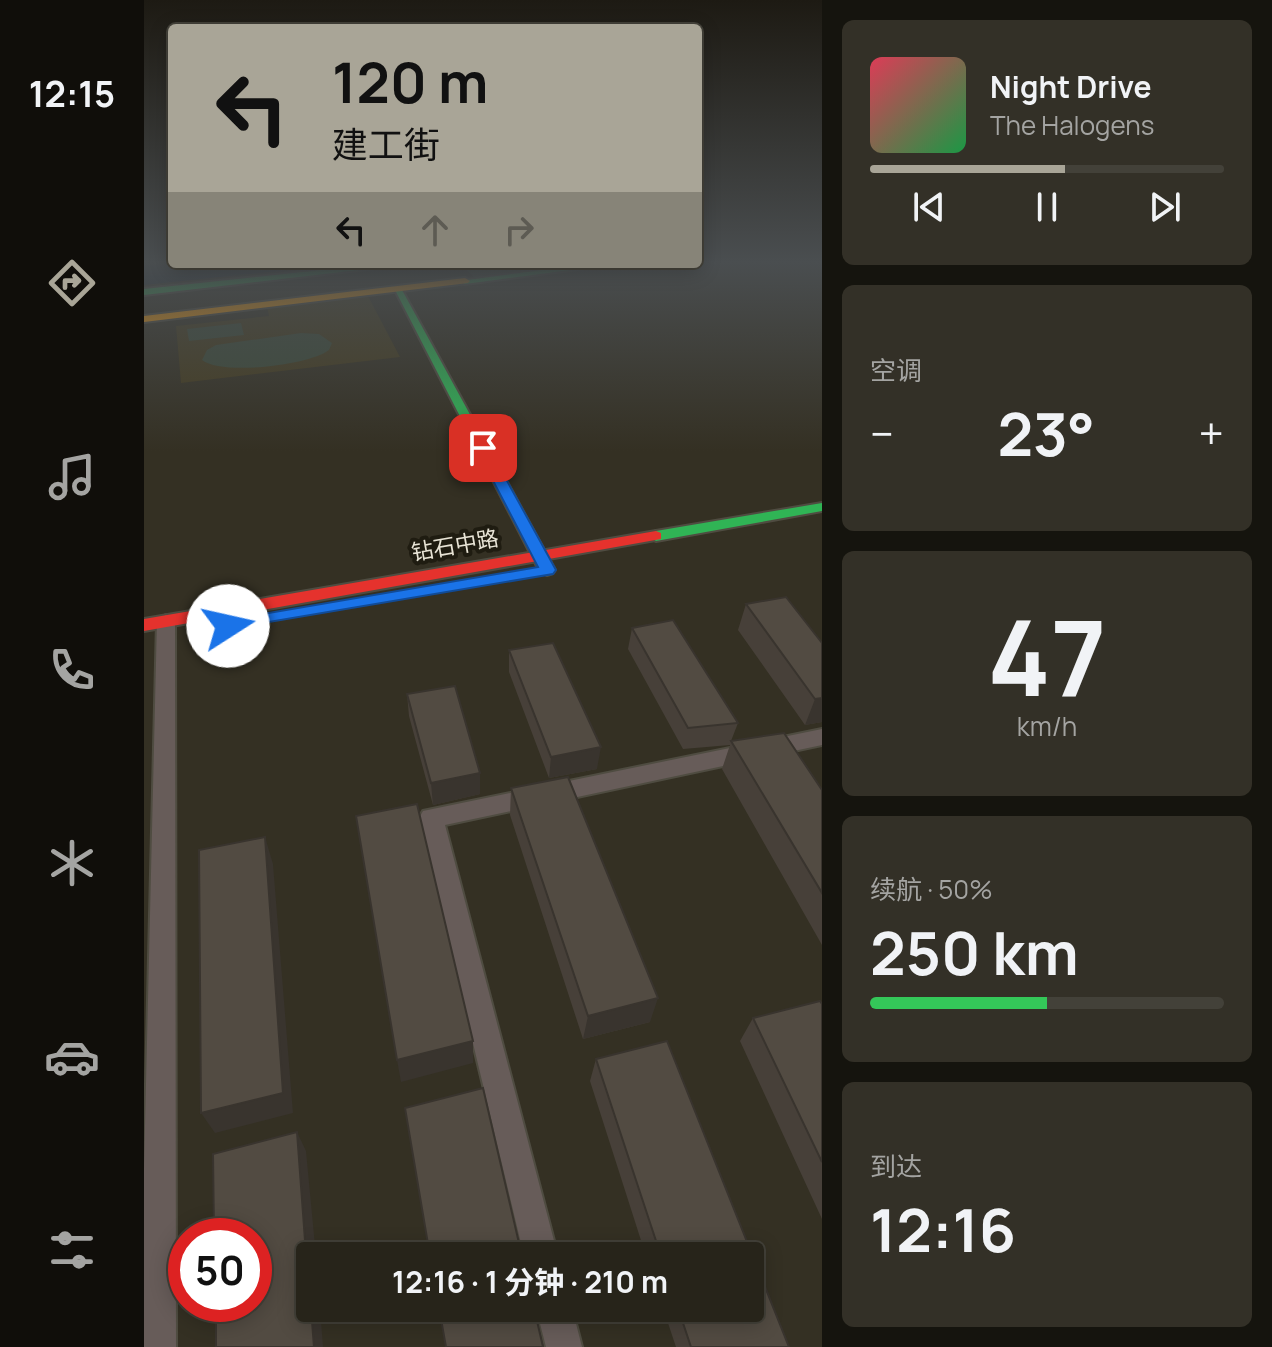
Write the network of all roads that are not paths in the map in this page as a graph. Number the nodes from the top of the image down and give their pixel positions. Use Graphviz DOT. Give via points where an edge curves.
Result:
graph roads {
  1 [pos="416,326"];
  2 [pos="822,507"];
  3 [pos="822,525"];
  4 [pos="544,562"];
  5 [pos="155,631"];
  6 [pos="822,737"];
  7 [pos="537,1242"];
  8 [pos="558,1322"];
  9 [pos="158,1347"];
  10 [pos="564,1347"];
  1 -- 4 [label="main road"];
  2 -- 4 [label="main road, 钻石中路"];
  3 -- 4 [label="main road, 钻石中路"];
  4 -- 5 [label="main road, 钻石中路"];
  5 -- 9 [label="street"];
  6 -- 7 [label="street" via="431,818"];
  8 -- 10 [label="street"];
}
